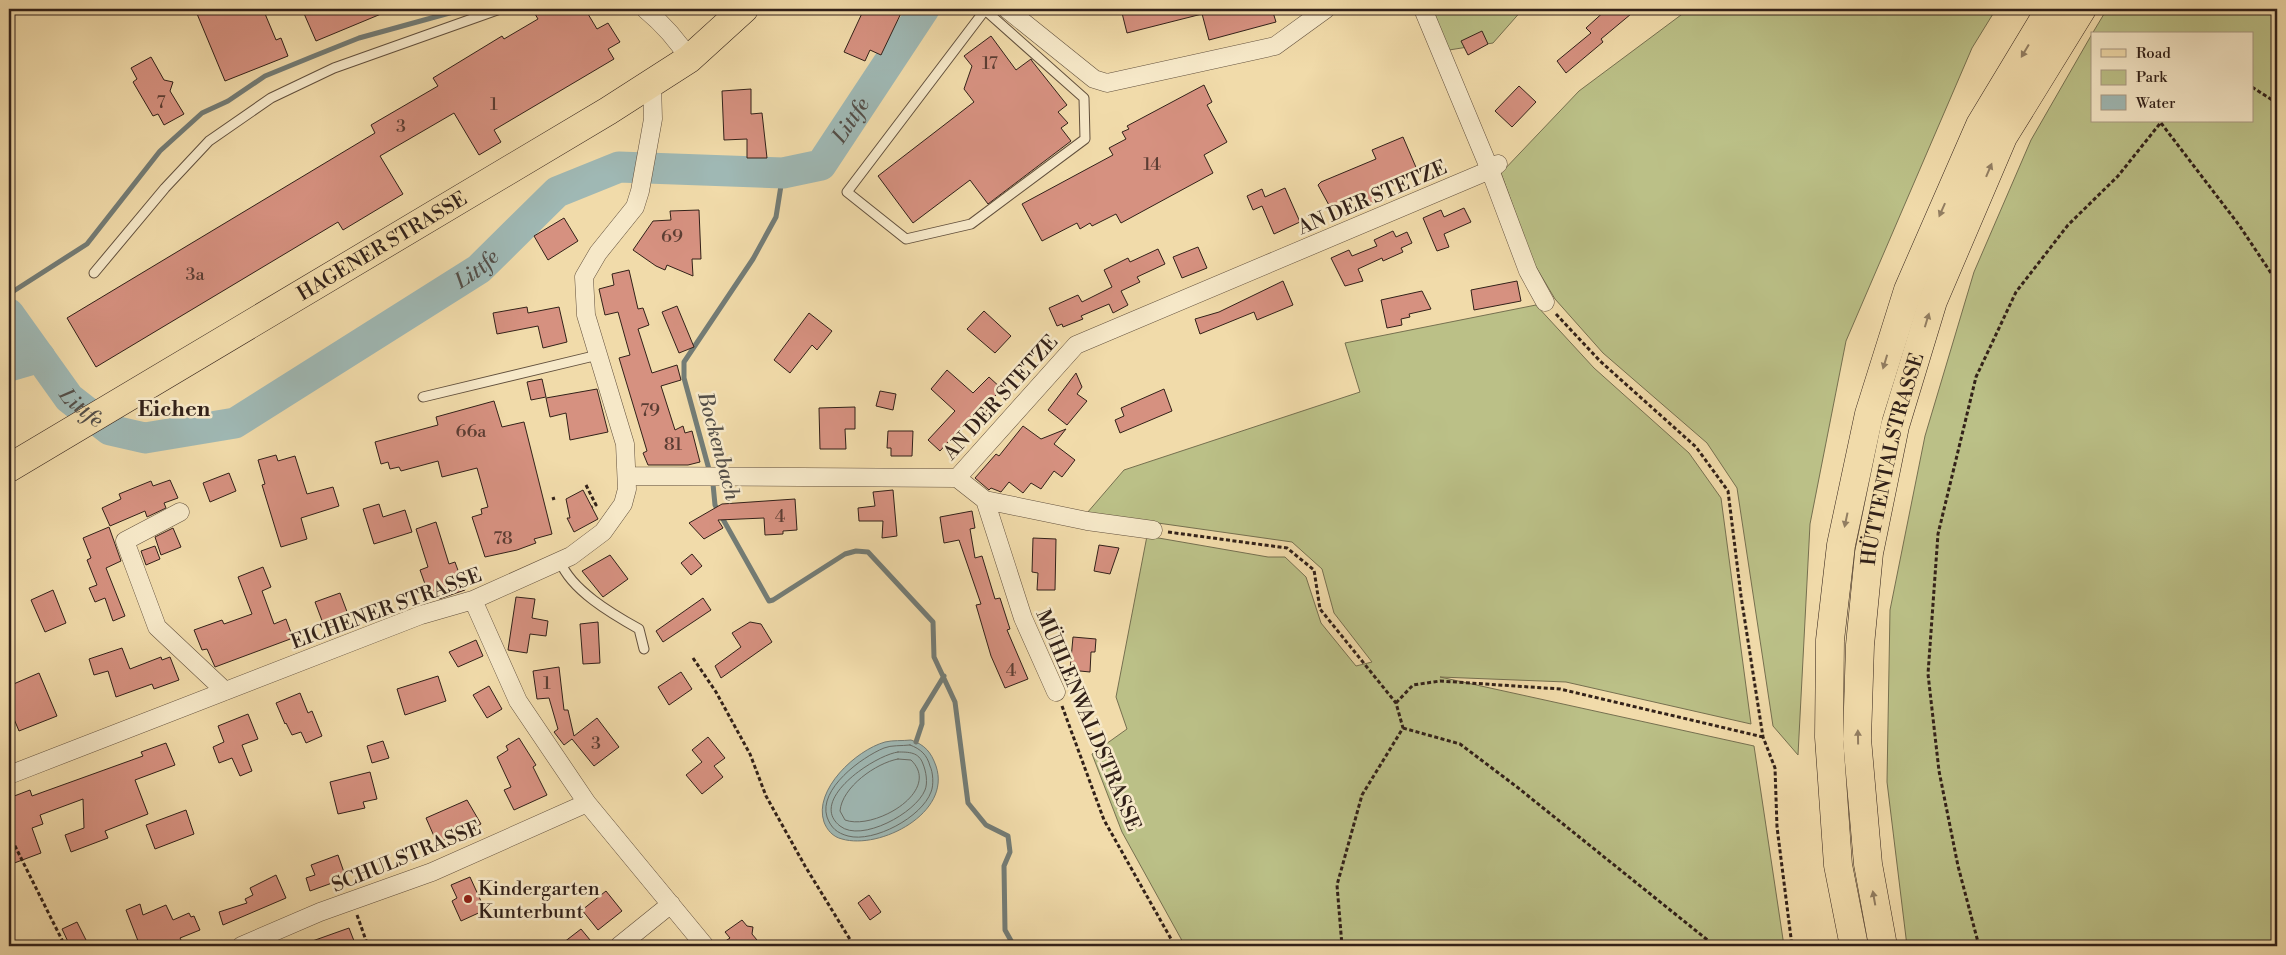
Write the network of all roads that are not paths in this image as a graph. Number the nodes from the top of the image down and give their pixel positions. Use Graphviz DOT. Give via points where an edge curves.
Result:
graph roads {
  1 [pos="500,9"];
  2 [pos="645,9"];
  3 [pos="744,9"];
  4 [pos="986,9"];
  5 [pos="1007,9"];
  6 [pos="1326,9"];
  7 [pos="1423,9"];
  8 [pos="2050,9"];
  9 [pos="2082,9"];
  10 [pos="689,59"];
  11 [pos="652,83"];
  12 [pos="1494,167"];
  13 [pos="94,273"];
  14 [pos="1545,302"];
  15 [pos="598,355"];
  16 [pos="423,397"];
  17 [pos="9,468"];
  18 [pos="627,476"];
  19 [pos="957,478"];
  20 [pos="985,500"];
  21 [pos="180,512"];
  22 [pos="1153,530"];
  23 [pos="560,561"];
  24 [pos="473,600"];
  25 [pos="644,649"];
  26 [pos="225,691"];
  27 [pos="1056,692"];
  28 [pos="9,775"];
  29 [pos="586,803"];
  30 [pos="671,904"];
  31 [pos="241,946"];
  32 [pos="619,946"];
  33 [pos="705,946"];
  34 [pos="1854,946"];
  35 [pos="1883,946"];
  1 -- 13 [label="lane" via="334,68 270,98 209,141"];
  2 -- 10 [label="street" via="672,34"];
  3 -- 10 [label="main road, HAGENER STRASSE"];
  4 -- 4 [label="lane" via="1084,98 1085,139 971,224 906,239 847,192"];
  5 -- 6 [label="street" via="1094,79 1107,83 1275,46"];
  7 -- 12 [label="street"];
  8 -- 34 [label="main road, HÜTTENTALSTRASSE, one-way" via="1980,125 1908,290 1869,414 1843,536 1830,640 1829,737 1838,865"];
  35 -- 9 [label="main road, HÜTTENTALSTRASSE, one-way" via="1868,864 1857,739 1860,645 1869,553 1895,426 1933,300 2003,137"];
  10 -- 11 [label="main road, HAGENER STRASSE"];
  11 -- 15 [label="street, EICHENER STRASSE" via="653,119 635,207 598,253 584,277 586,315"];
  11 -- 17 [label="main road, HAGENER STRASSE"];
  12 -- 14 [label="street" via="1528,271"];
  12 -- 19 [label="street, AN DER STETZE" via="1076,345"];
  15 -- 16 [label="lane"];
  15 -- 18 [label="street, EICHENER STRASSE" via="625,444"];
  18 -- 19 [label="street, AN DER STETZE"];
  18 -- 23 [label="street, EICHENER STRASSE" via="623,504 604,532"];
  19 -- 20 [label="street"];
  20 -- 22 [label="street" via="1087,521"];
  20 -- 27 [label="street, MÜHLENWALDSTRASSE" via="1022,618"];
  21 -- 26 [label="street" via="124,541 156,628"];
  23 -- 24 [label="street, EICHENER STRASSE"];
  23 -- 25 [label="lane" via="564,573 596,602 639,629"];
  24 -- 26 [label="street, EICHENER STRASSE" via="421,615"];
  24 -- 29 [label="street" via="518,701"];
  26 -- 28 [label="street, EICHENER STRASSE"];
  29 -- 30 [label="street"];
  29 -- 31 [label="street, SCHULSTRASSE" via="432,872"];
  30 -- 32 [label="street"];
  30 -- 33 [label="street"];
}
